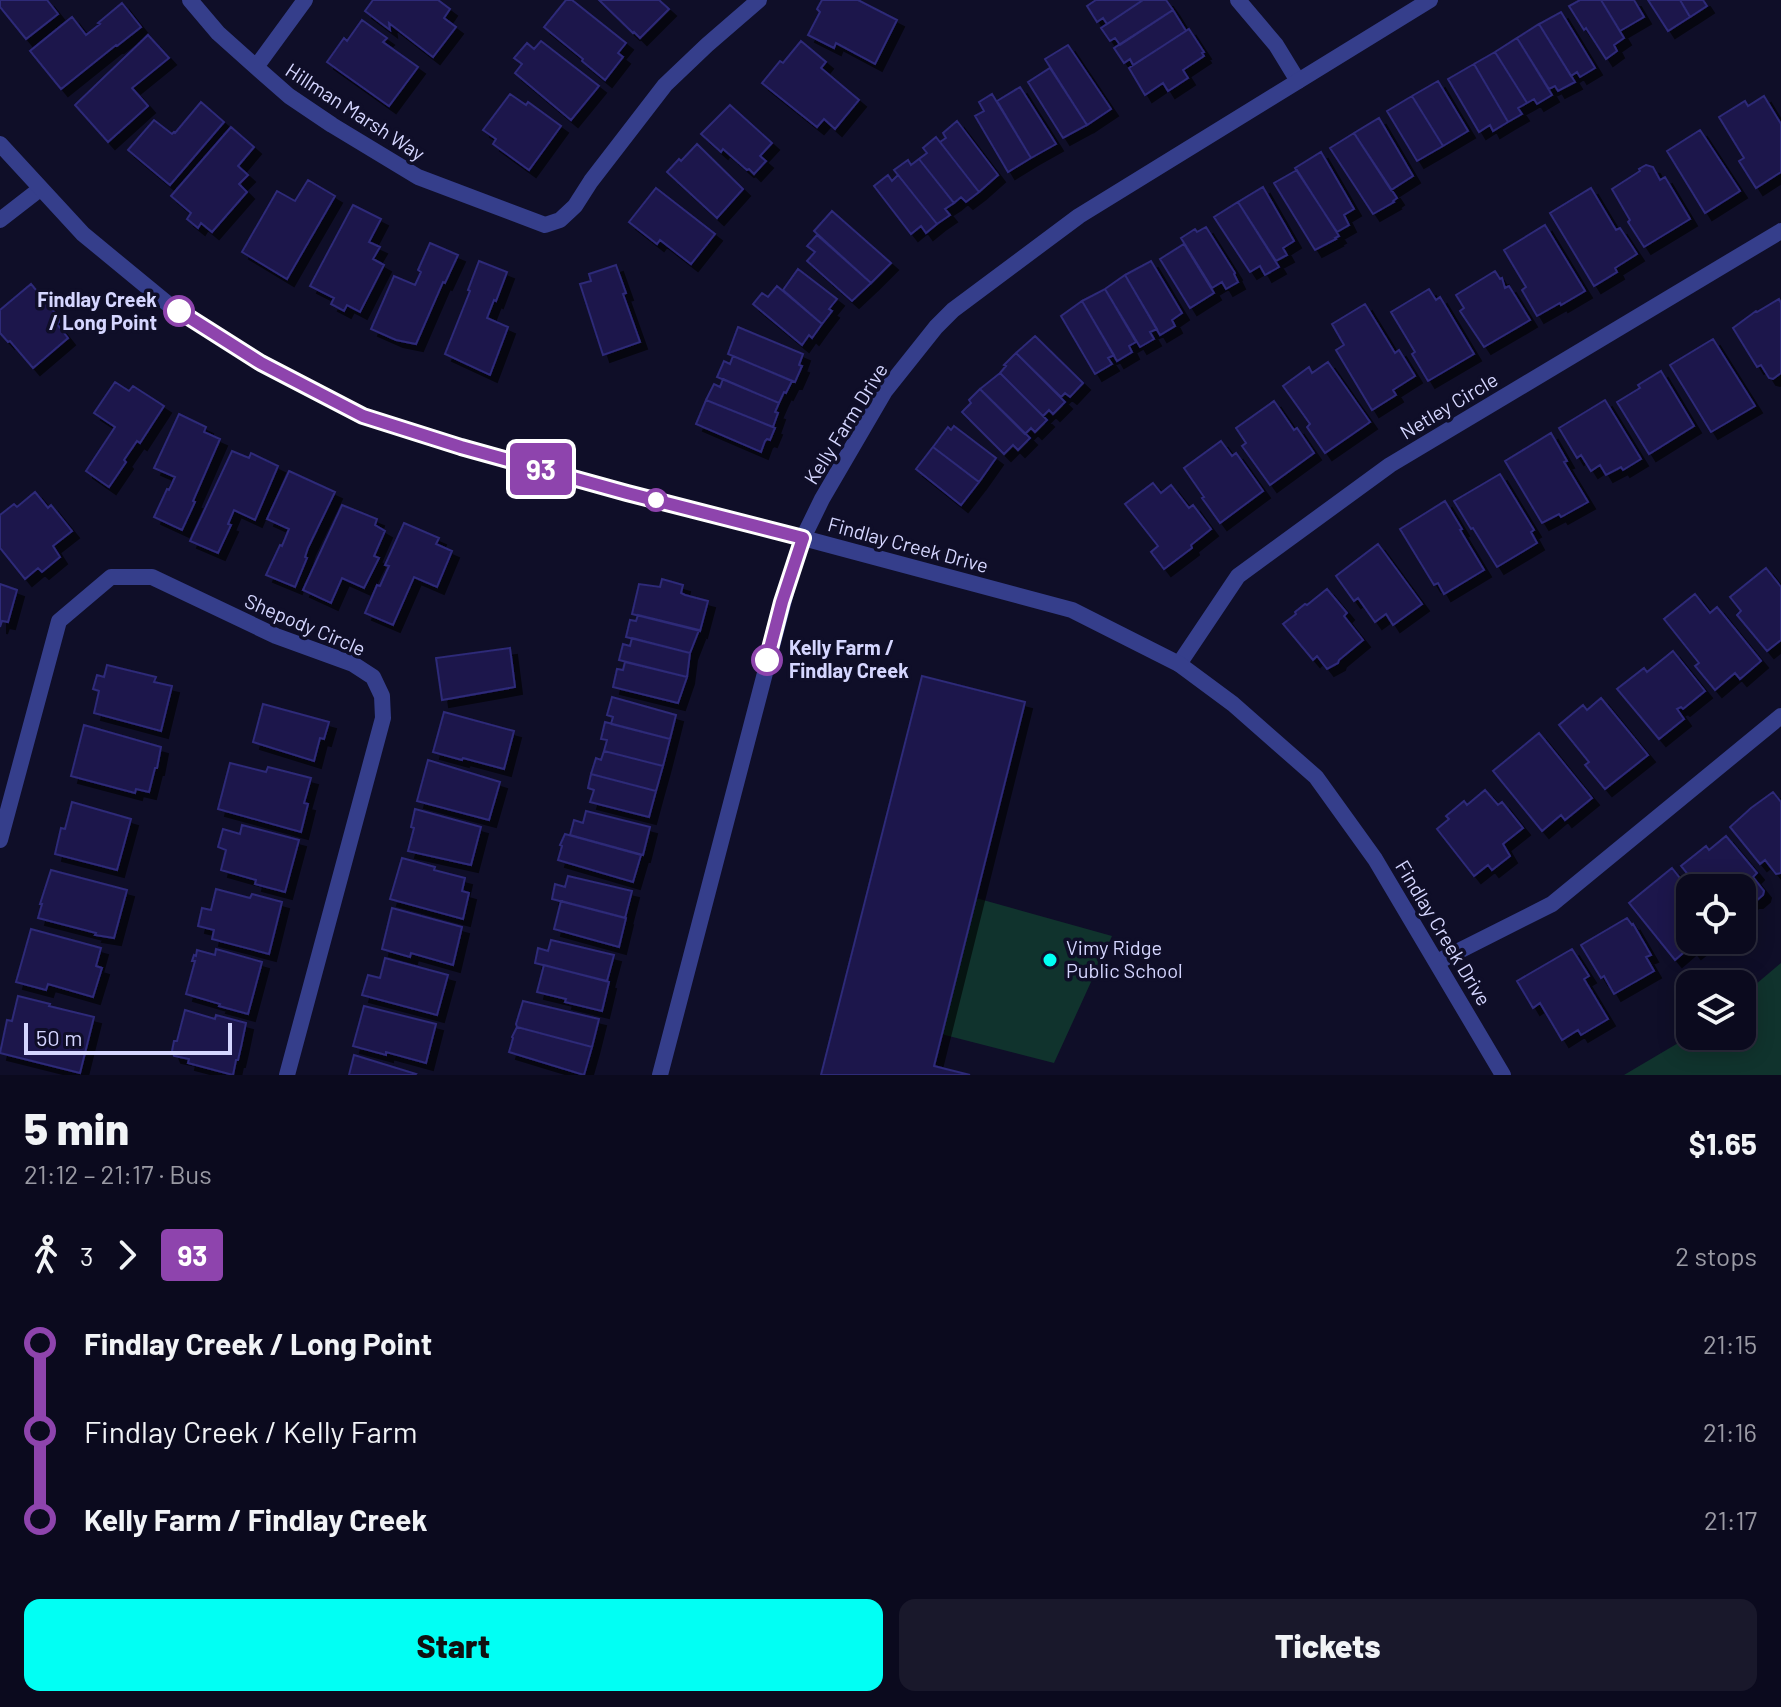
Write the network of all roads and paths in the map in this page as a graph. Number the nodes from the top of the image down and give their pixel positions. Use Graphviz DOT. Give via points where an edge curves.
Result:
graph roads {
  1 [pos="190,0"];
  2 [pos="305,0"];
  3 [pos="759,0"];
  4 [pos="1238,0"];
  5 [pos="1430,0"];
  6 [pos="256,67"];
  7 [pos="1298,81"];
  8 [pos="0,144"];
  9 [pos="40,189"];
  10 [pos="0,220"];
  11 [pos="1781,231"];
  12 [pos="803,538"];
  13 [pos="1179,664"];
  14 [pos="1781,716"];
  15 [pos="2,821"];
  16 [pos="0,840"];
  17 [pos="1437,962"];
  18 [pos="287,1075"];
  19 [pos="660,1075"];
  20 [pos="1503,1075"];
  1 -- 6 [label="street, Hillman Marsh Way"];
  2 -- 6 [label="street"];
  3 -- 6 [label="street, Hillman Marsh Way" via="665,85 575,206 545,225 418,177 289,96"];
  4 -- 7 [label="street"];
  5 -- 7 [label="street, Kelly Farm Drive"];
  7 -- 12 [label="street, Kelly Farm Drive" via="1079,216 953,310 885,391"];
  8 -- 9 [label="street, Findlay Creek Drive"];
  9 -- 10 [label="street"];
  9 -- 12 [label="street, Findlay Creek Drive" via="83,234 168,304 261,363 363,416"];
  11 -- 13 [label="street, Netley Circle" via="1390,465 1238,576"];
  12 -- 13 [label="street, Findlay Creek Drive" via="1072,610"];
  12 -- 19 [label="street, Kelly Farm Drive"];
  13 -- 17 [label="street, Findlay Creek Drive" via="1316,777 1375,859"];
  14 -- 17 [label="street" via="1552,904"];
  15 -- 16 [label="street, Shepody Circle"];
  15 -- 18 [label="street, Shepody Circle" via="59,621 111,577 152,577 373,677 382,696 383,718"];
  17 -- 20 [label="street, Findlay Creek Drive"];
}
